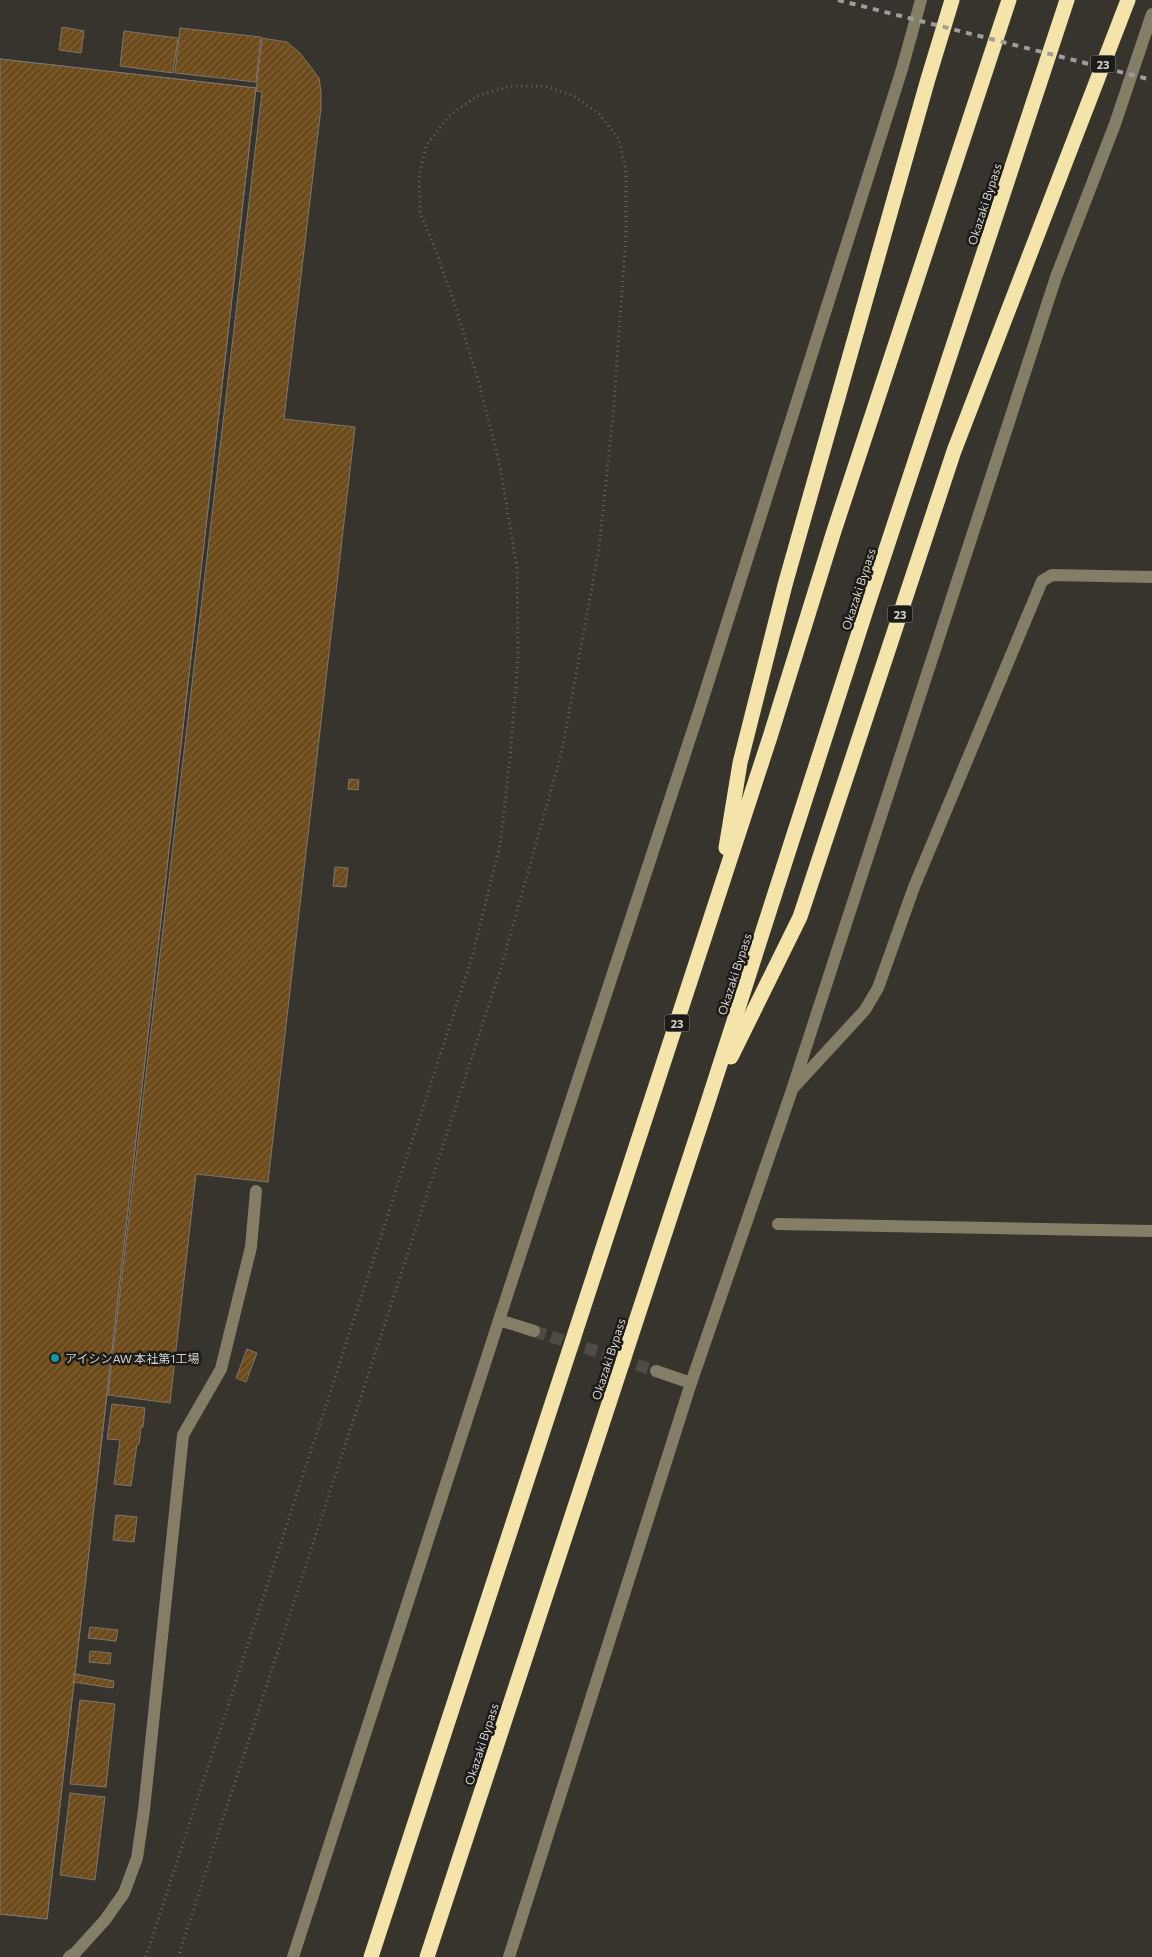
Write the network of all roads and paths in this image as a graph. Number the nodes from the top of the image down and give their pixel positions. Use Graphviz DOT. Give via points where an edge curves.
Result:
graph roads {
  1 [pos="921,0"];
  2 [pos="952,0"];
  3 [pos="1009,0"];
  4 [pos="1067,0"];
  5 [pos="1126,5"];
  6 [pos="1151,17"];
  7 [pos="1152,577"];
  8 [pos="717,901"];
  9 [pos="792,1090"];
  10 [pos="707,1105"];
  11 [pos="256,1191"];
  12 [pos="778,1224"];
  13 [pos="1152,1231"];
  14 [pos="499,1320"];
  15 [pos="534,1331"];
  16 [pos="656,1371"];
  17 [pos="691,1383"];
  18 [pos="69,1957"];
  19 [pos="146,1957"];
  20 [pos="178,1957"];
  21 [pos="293,1957"];
  22 [pos="372,1957"];
  23 [pos="427,1957"];
  24 [pos="509,1957"];
  1 -- 14 [label="street" via="701,705"];
  2 -- 8 [label="highway, 23" via="784,585 740,763"];
  3 -- 8 [label="highway, 23" via="834,531"];
  4 -- 10 [label="highway, Okazaki Bypass / 23"];
  5 -- 10 [label="highway, 23" via="954,451 800,917"];
  6 -- 9 [label="street" via="1056,277"];
  7 -- 9 [label="street" via="1052,576 1042,581 914,887 878,988 865,1010"];
  8 -- 22 [label="highway, 23"];
  9 -- 17 [label="street"];
  10 -- 23 [label="highway, Okazaki Bypass / 23"];
  11 -- 18 [label="street" via="251,1247 221,1369 183,1436 137,1858 124,1893 106,1920"];
  12 -- 13 [label="street"];
  14 -- 15 [label="street"];
  14 -- 21 [label="street"];
  16 -- 17 [label="street"];
  17 -- 24 [label="street"];
  19 -- 20 [label="path" via="473,954 500,845 518,657 517,568 500,466 480,382 420,213 419,176 426,146 449,116 477,96 510,86 545,86 574,96 599,114 619,139 626,171 626,246 599,548 562,751 500,971"];
}
